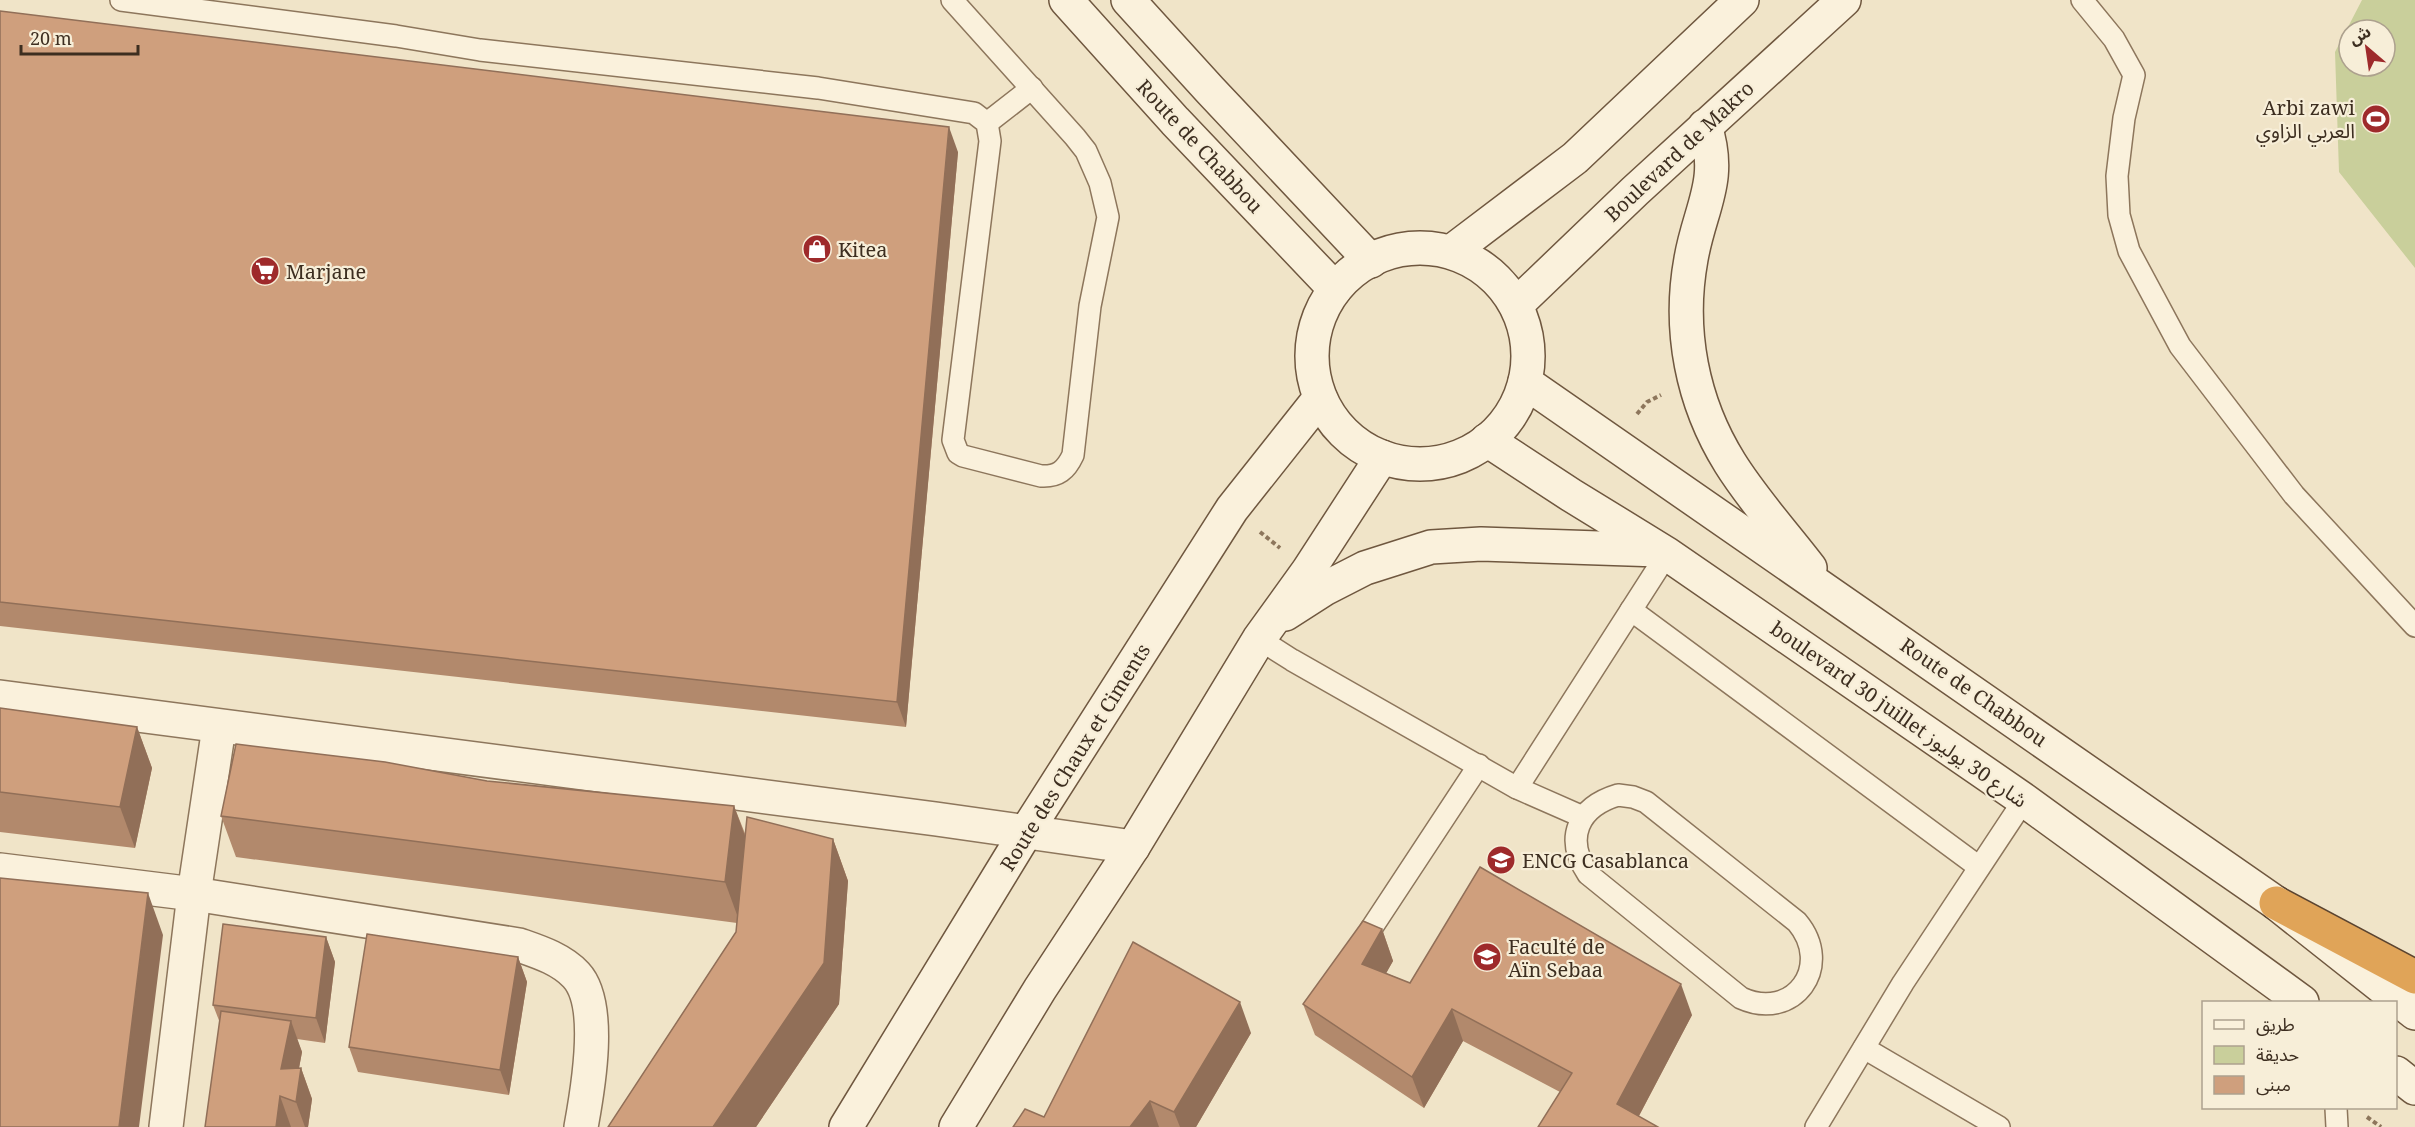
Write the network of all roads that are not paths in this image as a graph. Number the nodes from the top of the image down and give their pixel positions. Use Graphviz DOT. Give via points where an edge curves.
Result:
graph roads {
  1 [pos="121,0"];
  2 [pos="952,0"];
  3 [pos="1066,0"];
  4 [pos="1128,0"];
  5 [pos="1742,0"];
  6 [pos="1844,0"];
  7 [pos="2082,0"];
  8 [pos="238,7"];
  9 [pos="1032,88"];
  10 [pos="987,123"];
  11 [pos="1705,126"];
  12 [pos="1451,252"];
  13 [pos="1371,261"];
  14 [pos="1335,289"];
  15 [pos="1516,305"];
  16 [pos="1525,382"];
  17 [pos="1320,398"];
  18 [pos="1487,441"];
  19 [pos="1382,457"];
  20 [pos="1664,552"];
  21 [pos="1830,593"];
  22 [pos="1631,610"];
  23 [pos="2415,626"];
  24 [pos="1264,632"];
  25 [pos="0,697"];
  26 [pos="219,727"];
  27 [pos="1479,765"];
  28 [pos="1517,788"];
  29 [pos="2024,800"];
  30 [pos="1583,817"];
  31 [pos="1026,832"];
  32 [pos="1133,847"];
  33 [pos="1979,867"];
  34 [pos="0,870"];
  35 [pos="194,894"];
  36 [pos="2276,903"];
  37 [pos="1371,929"];
  38 [pos="2415,977"];
  39 [pos="2301,1001"];
  40 [pos="2415,1013"];
  41 [pos="1864,1048"];
  42 [pos="2397,1074"];
  43 [pos="2415,1088"];
  44 [pos="2336,1109"];
  45 [pos="166,1127"];
  46 [pos="581,1127"];
  47 [pos="846,1127"];
  48 [pos="956,1127"];
  49 [pos="1816,1127"];
  50 [pos="1999,1127"];
  51 [pos="2337,1127"];
  1 -- 8 [label="lane"];
  2 -- 9 [label="lane"];
  3 -- 14 [label="street, Route de Chabbou"];
  4 -- 13 [label="street"];
  5 -- 12 [label="street" via="1575,158"];
  6 -- 11 [label="street, Boulevard de Makro"];
  7 -- 23 [label="lane" via="2114,39 2134,75 2117,176 2119,215 2129,251 2180,346 2294,495"];
  8 -- 10 [label="lane" via="480,50 818,88 974,113"];
  9 -- 10 [label="lane"];
  9 -- 10 [label="lane" via="1086,151 1100,183 1107,217 1090,306 1073,455 1068,466 1051,477 969,459 958,453 953,440 990,141"];
  11 -- 15 [label="street, Boulevard de Makro"];
  11 -- 21 [label="street" via="1713,178 1692,250 1686,301 1694,378 1715,437 1731,465"];
  12 -- 13 [label="street" via="1403,249"];
  12 -- 15 [label="street" via="1495,277"];
  13 -- 14 [label="street" via="1357,267"];
  14 -- 17 [label="street" via="1325,303 1312,350 1313,375"];
  15 -- 16 [label="street" via="1528,346"];
  16 -- 18 [label="street" via="1515,408"];
  16 -- 21 [label="street, Route de Chabbou"];
  17 -- 19 [label="street" via="1345,434"];
  17 -- 31 [label="street, Route des Chaux et Ciments" via="1232,509"];
  18 -- 19 [label="street" via="1467,455 1437,462"];
  18 -- 20 [label="street, boulevard 30 juillet شارع 30 يوليوز"];
  19 -- 24 [label="street"];
  20 -- 22 [label="lane"];
  20 -- 24 [label="street" via="1481,544 1431,547 1350,575 1309,597"];
  20 -- 29 [label="street, boulevard 30 juillet شارع 30 يوليوز"];
  21 -- 36 [label="street, Route de Chabbou"];
  22 -- 28 [label="lane"];
  22 -- 33 [label="lane"];
  24 -- 27 [label="lane" via="1292,660"];
  24 -- 32 [label="street"];
  25 -- 26 [label="street"];
  26 -- 31 [label="street"];
  26 -- 35 [label="street"];
  27 -- 28 [label="lane"];
  27 -- 37 [label="lane"];
  28 -- 30 [label="lane"];
  29 -- 33 [label="lane"];
  29 -- 39 [label="street, boulevard 30 juillet شارع 30 يوليوز"];
  30 -- 30 [label="lane" via="1576,847 1588,874 1741,998 1754,1003 1781,1002 1803,985 1813,959 1806,932 1646,802 1618,795 1605,799"];
  31 -- 32 [label="street"];
  31 -- 47 [label="street, Route des Chaux et Ciments"];
  32 -- 48 [label="street"];
  33 -- 41 [label="lane"];
  34 -- 35 [label="street"];
  35 -- 45 [label="street"];
  35 -- 46 [label="street" via="519,945 563,964 585,987 591,1019"];
  36 -- 38 [label="highway"];
  36 -- 40 [label="street, Route de Chabbou"];
  41 -- 49 [label="lane"];
  41 -- 50 [label="lane"];
  42 -- 43 [label="street"];
  44 -- 51 [label="lane"];
}
